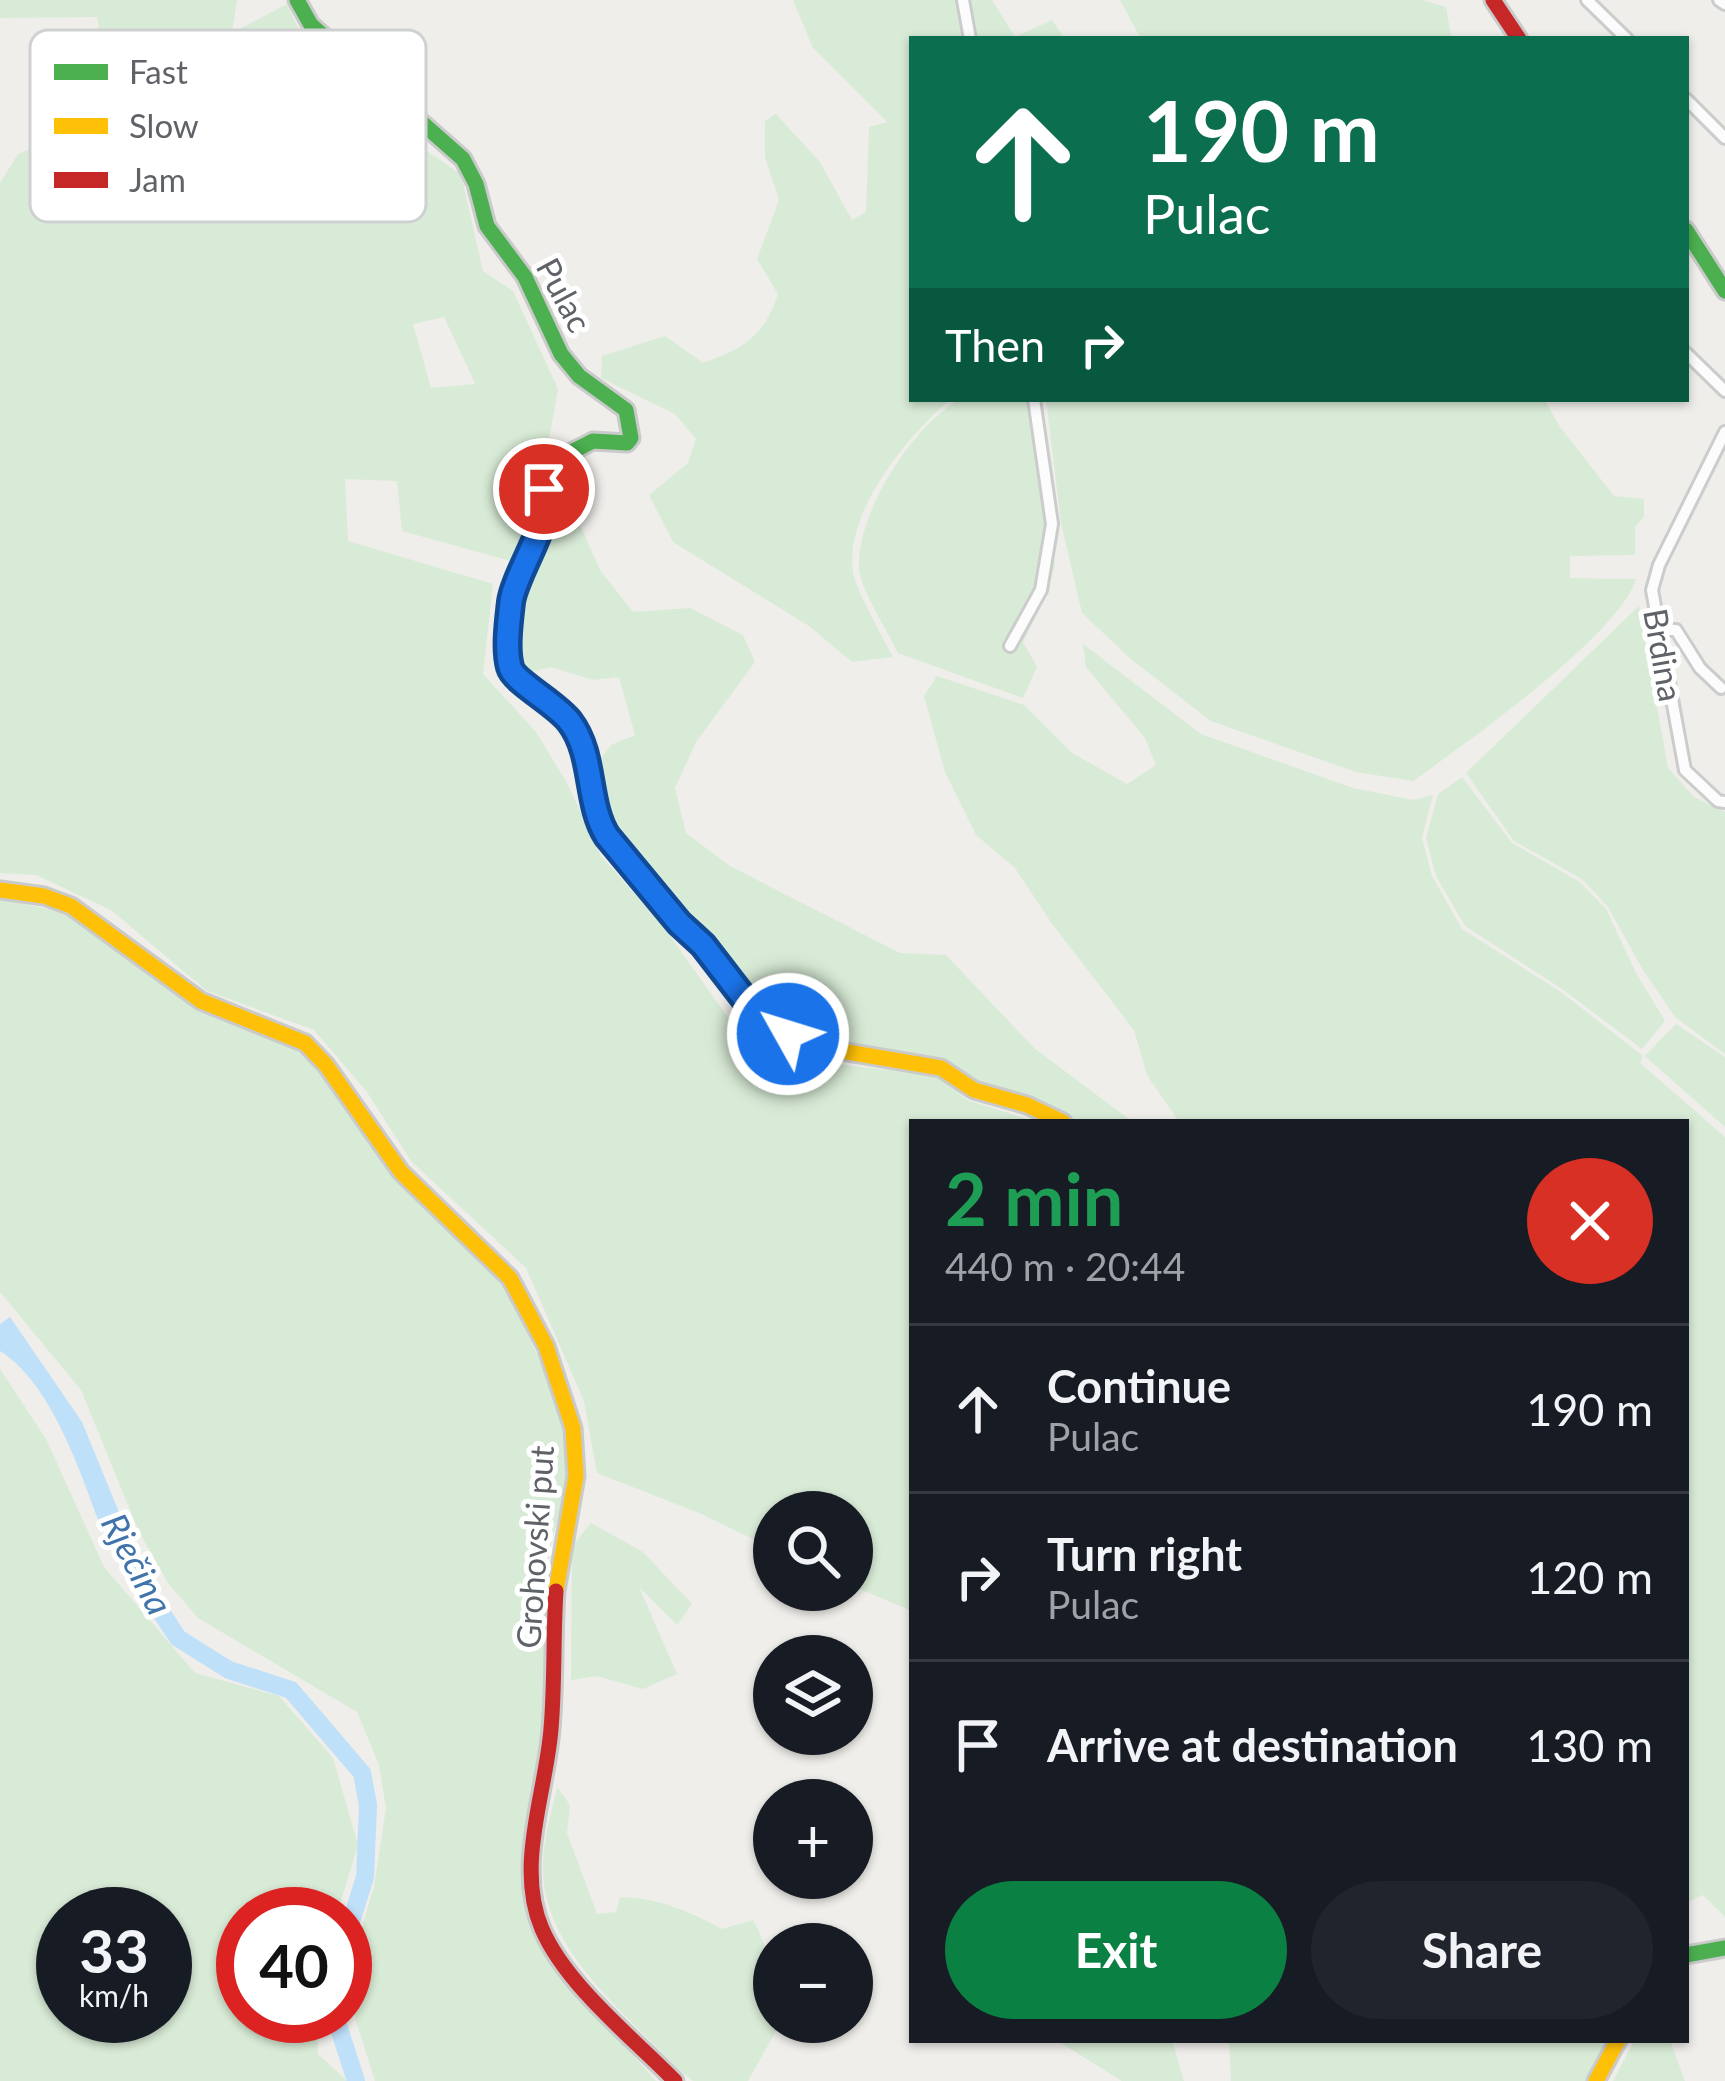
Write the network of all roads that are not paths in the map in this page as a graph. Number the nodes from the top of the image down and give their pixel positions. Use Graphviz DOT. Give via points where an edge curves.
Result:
graph roads {
  1 [pos="297,0"];
  2 [pos="963,0"];
  3 [pos="1493,0"];
  4 [pos="1587,0"];
  5 [pos="317,30"];
  6 [pos="969,36"];
  7 [pos="1517,36"];
  8 [pos="1624,36"];
  9 [pos="1689,102"];
  10 [pos="426,126"];
  11 [pos="1725,138"];
  12 [pos="1689,235"];
  13 [pos="1725,291"];
  14 [pos="1689,356"];
  15 [pos="1725,391"];
  16 [pos="1034,402"];
  17 [pos="1725,431"];
  18 [pos="1658,630"];
  19 [pos="1010,646"];
  20 [pos="1721,688"];
  21 [pos="1725,802"];
  22 [pos="0,890"];
  23 [pos="1057,1119"];
  24 [pos="1725,1948"];
  25 [pos="1689,1954"];
  26 [pos="1616,2043"];
  27 [pos="672,2080"];
  28 [pos="1596,2081"];
  1 -- 5 [label="main road, Pulac"];
  2 -- 6 [label="street"];
  3 -- 7 [label="main road"];
  4 -- 8 [label="street"];
  9 -- 11 [label="street"];
  10 -- 23 [label="main road, Pulac" via="479,183 491,235 527,280 561,355 629,414 627,443 593,441 529,471 526,483 544,489 548,506 512,599 513,675 577,732 598,823 750,1006 788,1034 820,1048 941,1068 974,1090"];
  12 -- 13 [label="main road"];
  14 -- 15 [label="street"];
  16 -- 19 [label="street" via="1052,524 1041,590"];
  17 -- 18 [label="street, Brdina" via="1659,565 1652,590"];
  18 -- 20 [label="street" via="1676,630"];
  18 -- 21 [label="street, Brdina" via="1684,770"];
  22 -- 27 [label="main road, Grohovski put" via="71,906 201,1001 305,1043 401,1172 523,1299 571,1412 578,1471 560,1542 555,1715 533,1896 562,1961"];
  24 -- 25 [label="main road"];
  26 -- 28 [label="main road"];
}
